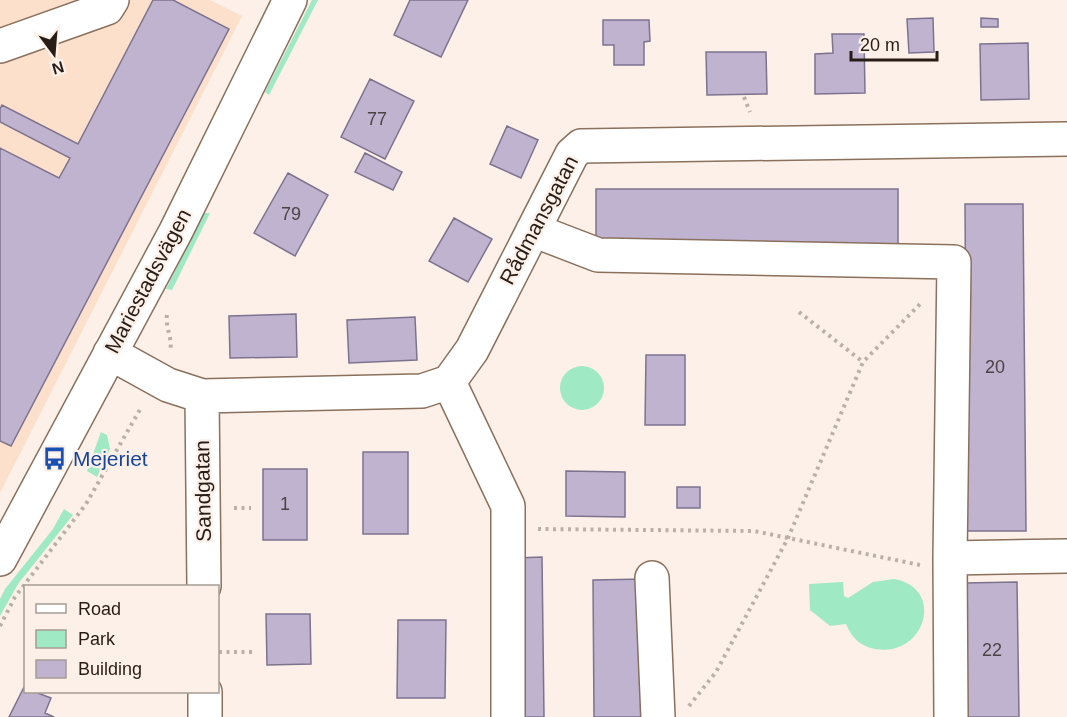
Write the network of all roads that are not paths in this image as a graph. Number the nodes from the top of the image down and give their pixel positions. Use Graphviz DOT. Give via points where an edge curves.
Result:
graph roads {
  1 [pos="112,0"];
  2 [pos="290,0"];
  3 [pos="0,45"];
  4 [pos="1067,139"];
  5 [pos="533,230"];
  6 [pos="110,352"];
  7 [pos="449,382"];
  8 [pos="202,396"];
  9 [pos="1067,556"];
  10 [pos="0,559"];
  11 [pos="950,563"];
  12 [pos="652,578"];
  13 [pos="204,585"];
  14 [pos="205,693"];
  15 [pos="672,714"];
  16 [pos="205,717"];
  17 [pos="508,717"];
  18 [pos="951,717"];
  1 -- 3 [label="street" via="107,8"];
  2 -- 6 [label="street, Mariestadsvägen" via="176,231"];
  4 -- 5 [label="street, Rådmansgatan" via="588,144 572,154"];
  5 -- 7 [label="street, Rådmansgatan" via="472,350"];
  5 -- 11 [label="street" via="598,255 954,262"];
  6 -- 8 [label="street" via="168,385"];
  6 -- 10 [label="street, Mariestadsvägen"];
  7 -- 8 [label="street" via="422,392"];
  7 -- 17 [label="street" via="508,506"];
  8 -- 13 [label="street, Sandgatan"];
  9 -- 11 [label="street"];
  11 -- 18 [label="street"];
  12 -- 15 [label="street"];
  14 -- 16 [label="street"];
}
